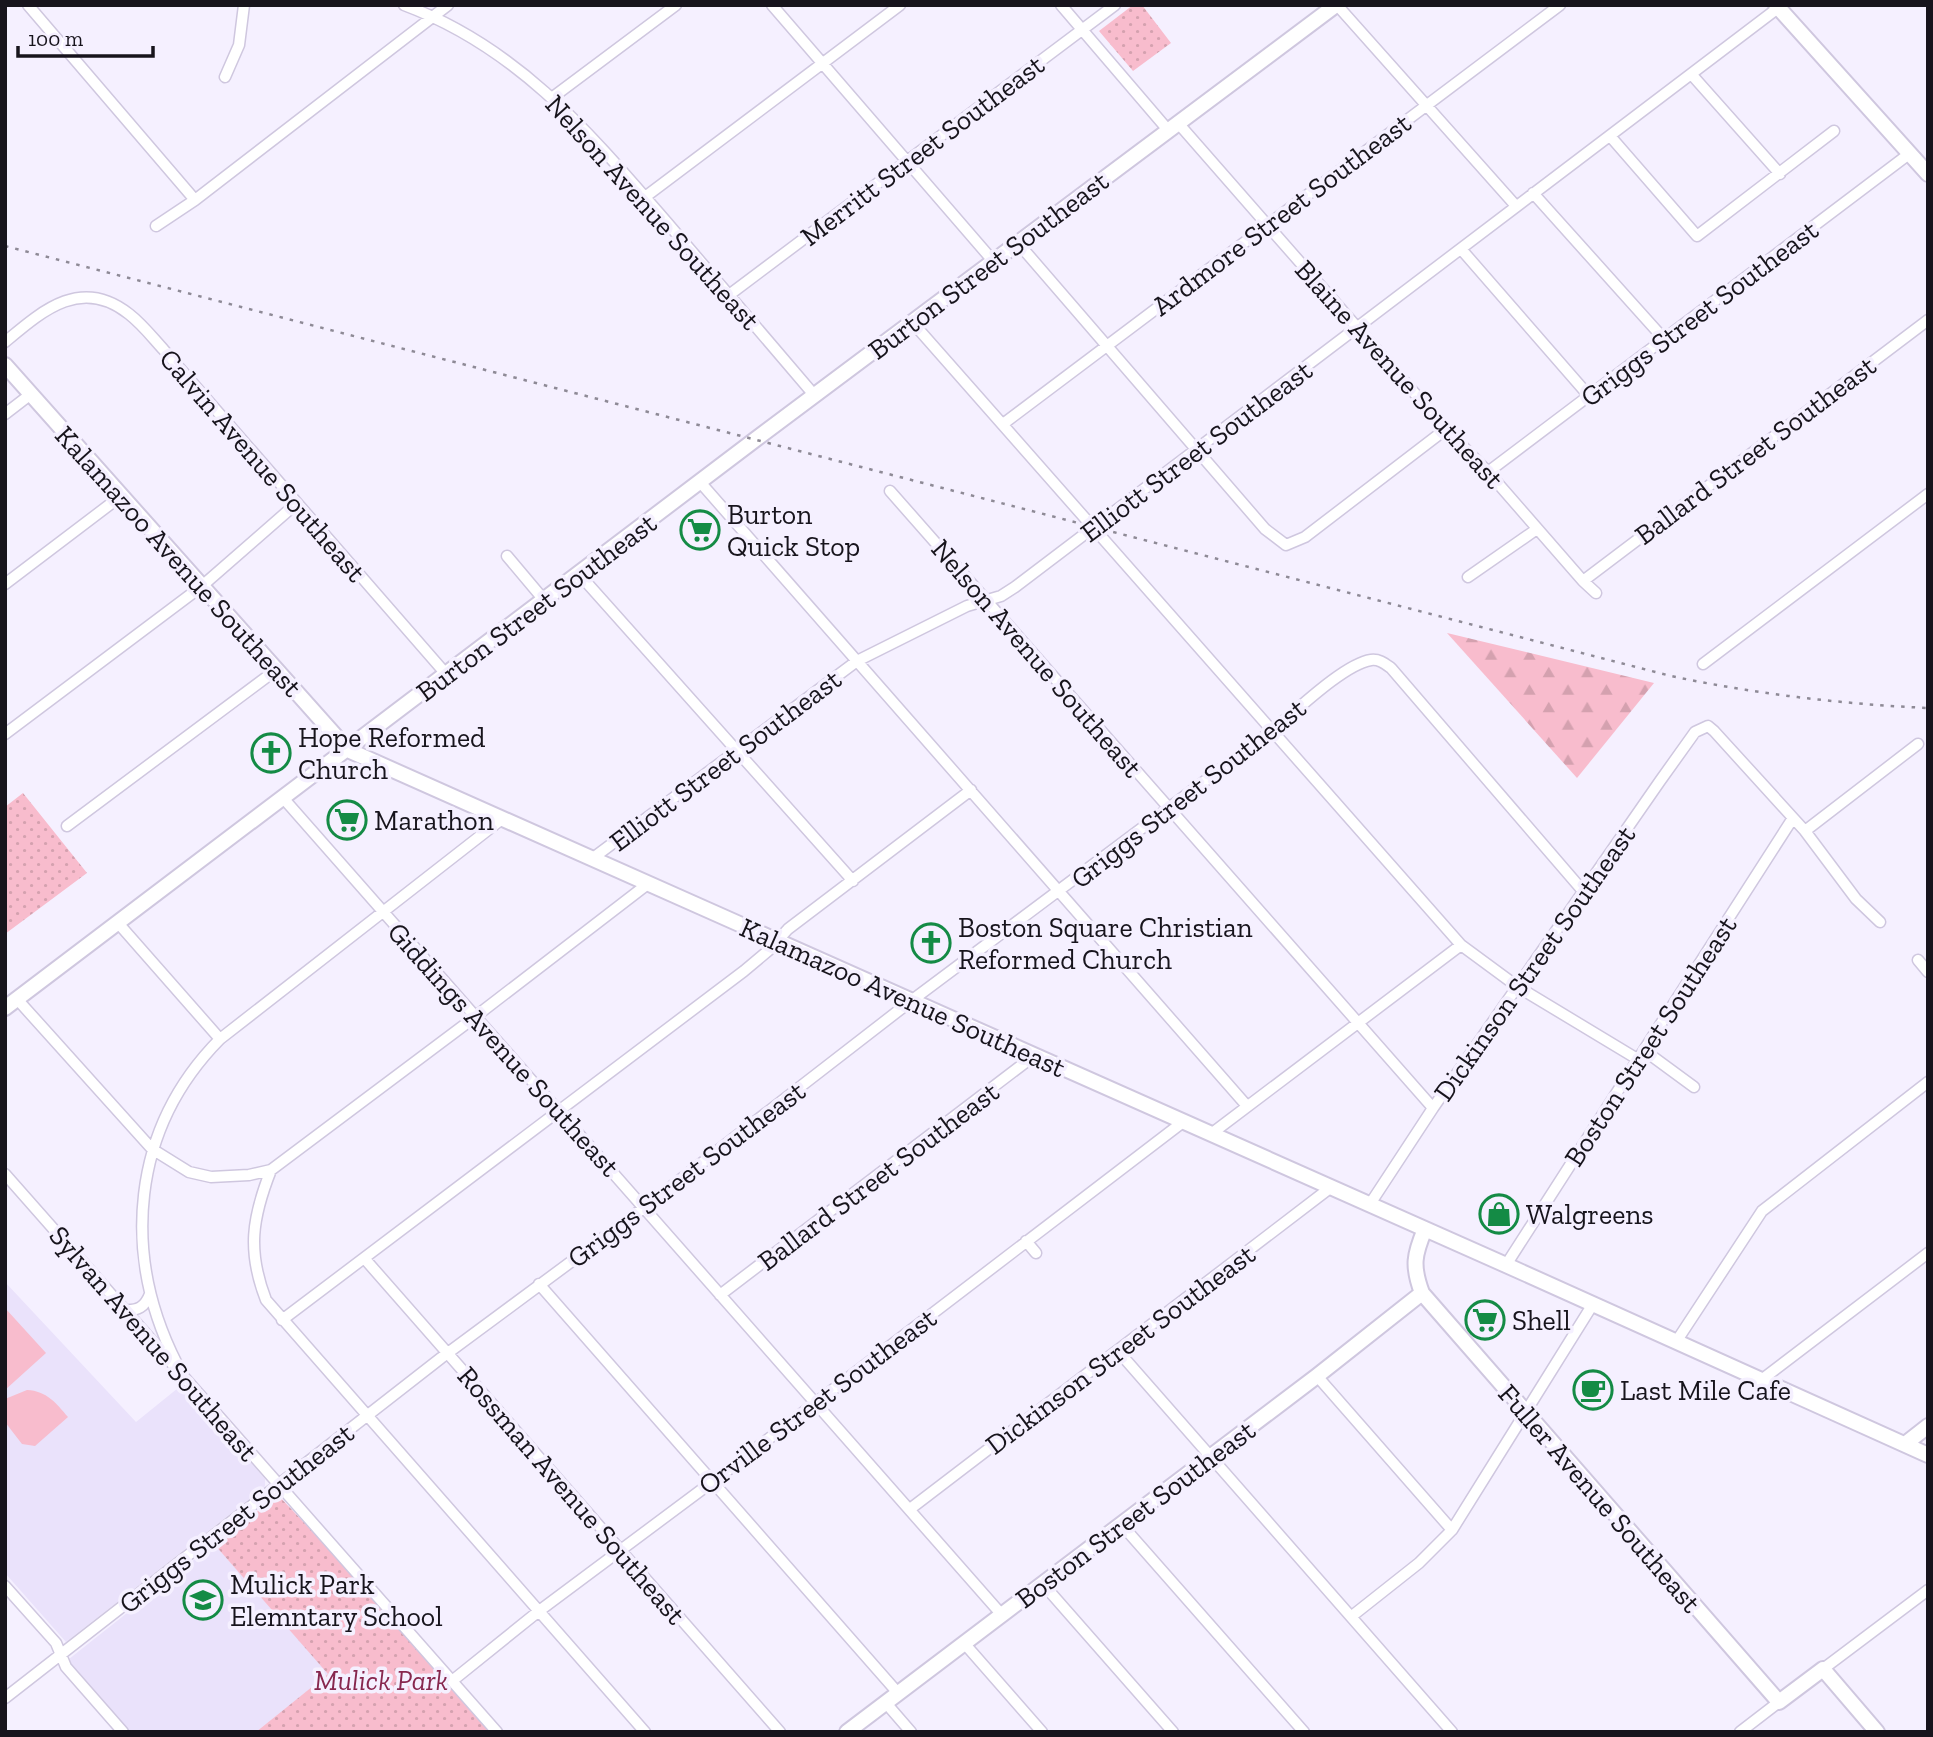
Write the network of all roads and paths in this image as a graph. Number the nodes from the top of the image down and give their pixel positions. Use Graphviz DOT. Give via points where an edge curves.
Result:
graph roads {
  1 [pos="28,5"];
  2 [pos="244,5"];
  3 [pos="404,5"];
  4 [pos="448,5"];
  5 [pos="676,5"];
  6 [pos="772,5"];
  7 [pos="900,5"];
  8 [pos="1061,5"];
  9 [pos="1115,5"];
  10 [pos="1336,5"];
  11 [pos="1560,5"];
  12 [pos="1777,6"];
  13 [pos="434,16"];
  14 [pos="1082,30"];
  15 [pos="822,64"];
  16 [pos="1692,75"];
  17 [pos="225,77"];
  18 [pos="553,97"];
  19 [pos="1426,106"];
  20 [pos="1173,126"];
  21 [pos="1834,131"];
  22 [pos="1610,136"];
  23 [pos="1909,153"];
  24 [pos="908,162"];
  25 [pos="1780,174"];
  26 [pos="1928,174"];
  27 [pos="1534,193"];
  28 [pos="645,197"];
  29 [pos="195,200"];
  30 [pos="1516,206"];
  31 [pos="1266,224"];
  32 [pos="156,226"];
  33 [pos="1018,243"];
  34 [pos="1461,249"];
  35 [pos="994,261"];
  36 [pos="729,295"];
  37 [pos="1928,320"];
  38 [pos="913,323"];
  39 [pos="1358,328"];
  40 [pos="1664,339"];
  41 [pos="5,342"];
  42 [pos="1105,346"];
  43 [pos="5,365"];
  44 [pos="31,394"];
  45 [pos="815,396"];
  46 [pos="1590,396"];
  47 [pos="5,414"];
  48 [pos="1003,424"];
  49 [pos="1446,429"];
  50 [pos="1197,448"];
  51 [pos="1488,472"];
  52 [pos="700,482"];
  53 [pos="890,491"];
  54 [pos="1928,494"];
  55 [pos="121,496"];
  56 [pos="297,503"];
  57 [pos="1095,527"];
  58 [pos="1537,529"];
  59 [pos="508,556"];
  60 [pos="579,574"];
  61 [pos="1468,577"];
  62 [pos="1583,581"];
  63 [pos="5,584"];
  64 [pos="201,586"];
  65 [pos="1596,593"];
  66 [pos="985,599"];
  67 [pos="544,600"];
  68 [pos="857,661"];
  69 [pos="1703,664"];
  70 [pos="276,670"];
  71 [pos="446,674"];
  72 [pos="1273,730"];
  73 [pos="5,734"];
  74 [pos="1918,744"];
  75 [pos="348,750"];
  76 [pos="737,751"];
  77 [pos="971,790"];
  78 [pos="284,799"];
  79 [pos="1169,808"];
  80 [pos="1793,818"];
  81 [pos="502,819"];
  82 [pos="67,826"];
  83 [pos="1805,831"];
  84 [pos="593,858"];
  85 [pos="853,881"];
  86 [pos="649,883"];
  87 [pos="1583,891"];
  88 [pos="1060,892"];
  89 [pos="383,912"];
  90 [pos="1880,922"];
  91 [pos="118,923"];
  92 [pos="777,941"];
  93 [pos="1461,945"];
  94 [pos="1918,960"];
  95 [pos="1928,972"];
  96 [pos="1518,987"];
  97 [pos="911,1001"];
  98 [pos="11,1004"];
  99 [pos="477,1016"];
  100 [pos="1359,1024"];
  101 [pos="220,1039"];
  102 [pos="1645,1051"];
  103 [pos="1035,1055"];
  104 [pos="1639,1060"];
  105 [pos="1928,1082"];
  106 [pos="1695,1087"];
  107 [pos="1247,1106"];
  108 [pos="1433,1108"];
  109 [pos="560,1111"];
  110 [pos="1183,1122"];
  111 [pos="1211,1134"];
  112 [pos="152,1149"];
  113 [pos="271,1170"];
  114 [pos="5,1174"];
  115 [pos="1331,1188"];
  116 [pos="1370,1205"];
  117 [pos="645,1207"];
  118 [pos="1425,1229"];
  119 [pos="1026,1241"];
  120 [pos="1036,1253"];
  121 [pos="1928,1253"];
  122 [pos="364,1258"];
  123 [pos="1506,1265"];
  124 [pos="540,1284"];
  125 [pos="1422,1293"];
  126 [pos="150,1294"];
  127 [pos="720,1296"];
  128 [pos="1593,1304"];
  129 [pos="124,1310"];
  130 [pos="282,1320"];
  131 [pos="1676,1342"];
  132 [pos="1118,1351"];
  133 [pos="448,1353"];
  134 [pos="1317,1376"];
  135 [pos="184,1378"];
  136 [pos="1760,1381"];
  137 [pos="816,1403"];
  138 [pos="1524,1413"];
  139 [pos="366,1416"];
  140 [pos="1928,1426"];
  141 [pos="1905,1444"];
  142 [pos="1928,1455"];
  143 [pos="1211,1457"];
  144 [pos="712,1482"];
  145 [pos="279,1485"];
  146 [pos="910,1509"];
  147 [pos="1121,1524"];
  148 [pos="1452,1530"];
  149 [pos="621,1551"];
  150 [pos="1043,1584"];
  151 [pos="5,1586"];
  152 [pos="1928,1590"];
  153 [pos="539,1611"];
  154 [pos="1002,1615"];
  155 [pos="1352,1616"];
  156 [pos="964,1643"];
  157 [pos="60,1655"];
  158 [pos="1823,1669"];
  159 [pos="452,1681"];
  160 [pos="898,1693"];
  161 [pos="5,1698"];
  162 [pos="885,1702"];
  163 [pos="1779,1702"];
  164 [pos="123,1732"];
  165 [pos="497,1732"];
  166 [pos="645,1732"];
  167 [pos="780,1732"];
  168 [pos="847,1732"];
  169 [pos="911,1732"];
  170 [pos="1042,1732"];
  171 [pos="1172,1732"];
  172 [pos="1304,1732"];
  173 [pos="1452,1732"];
  174 [pos="1740,1732"];
  175 [pos="1877,1732"];
  1 -- 29 [label="street"];
  2 -- 17 [label="street" via="239,45"];
  3 -- 13 [label="street, Nelson Avenue Southeast"];
  4 -- 13 [label="street"];
  5 -- 18 [label="street"];
  6 -- 15 [label="street"];
  7 -- 15 [label="street"];
  8 -- 14 [label="street, Blaine Avenue Southeast"];
  9 -- 14 [label="street, Merritt Street Southeast"];
  10 -- 19 [label="street"];
  10 -- 20 [label="main road, Burton Street Southeast"];
  11 -- 19 [label="street, Ardmore Street Southeast"];
  12 -- 16 [label="street, Elliott Street Southeast"];
  12 -- 23 [label="main road"];
  13 -- 18 [label="street, Nelson Avenue Southeast" via="508,61"];
  13 -- 29 [label="street"];
  14 -- 20 [label="street, Blaine Avenue Southeast"];
  14 -- 24 [label="street, Merritt Street Southeast"];
  15 -- 24 [label="street"];
  15 -- 28 [label="street"];
  16 -- 22 [label="street, Elliott Street Southeast"];
  16 -- 25 [label="street"];
  18 -- 28 [label="street, Nelson Avenue Southeast"];
  19 -- 30 [label="street"];
  19 -- 31 [label="street, Ardmore Street Southeast"];
  20 -- 31 [label="street, Blaine Avenue Southeast"];
  20 -- 33 [label="main road, Burton Street Southeast"];
  21 -- 25 [label="street"];
  22 -- 25 [label="street" via="1697,236"];
  22 -- 27 [label="street, Elliott Street Southeast"];
  23 -- 26 [label="main road"];
  23 -- 40 [label="street, Griggs Street Southeast"];
  24 -- 35 [label="street"];
  24 -- 36 [label="street, Merritt Street Southeast"];
  27 -- 30 [label="street, Elliott Street Southeast"];
  27 -- 40 [label="street"];
  28 -- 36 [label="street, Nelson Avenue Southeast"];
  29 -- 32 [label="street"];
  30 -- 34 [label="street, Elliott Street Southeast"];
  31 -- 39 [label="street, Blaine Avenue Southeast"];
  31 -- 42 [label="street, Ardmore Street Southeast"];
  33 -- 35 [label="main road, Burton Street Southeast"];
  33 -- 42 [label="street"];
  34 -- 39 [label="street, Elliott Street Southeast"];
  34 -- 46 [label="street"];
  35 -- 38 [label="main road, Burton Street Southeast"];
  36 -- 45 [label="street, Nelson Avenue Southeast"];
  37 -- 62 [label="street, Ballard Street Southeast"];
  38 -- 45 [label="main road, Burton Street Southeast"];
  38 -- 48 [label="street"];
  39 -- 49 [label="street, Blaine Avenue Southeast"];
  39 -- 50 [label="street, Elliott Street Southeast"];
  40 -- 46 [label="street, Griggs Street Southeast"];
  41 -- 56 [label="street, Calvin Avenue Southeast" via="57,303 86,298 115,304 163,349"];
  42 -- 48 [label="street, Ardmore Street Southeast"];
  42 -- 50 [label="street"];
  43 -- 44 [label="main road, Kalamazoo Avenue Southeast"];
  44 -- 47 [label="street"];
  44 -- 55 [label="main road, Kalamazoo Avenue Southeast"];
  45 -- 52 [label="main road, Burton Street Southeast"];
  46 -- 51 [label="street, Griggs Street Southeast"];
  48 -- 57 [label="street"];
  49 -- 50 [label="street" via="1305,537 1286,545 1265,529"];
  49 -- 51 [label="street, Blaine Avenue Southeast"];
  50 -- 57 [label="street, Elliott Street Southeast"];
  51 -- 58 [label="street, Blaine Avenue Southeast"];
  52 -- 60 [label="main road, Burton Street Southeast"];
  52 -- 68 [label="street"];
  53 -- 66 [label="street, Nelson Avenue Southeast"];
  54 -- 69 [label="street"];
  55 -- 63 [label="street"];
  55 -- 64 [label="main road, Kalamazoo Avenue Southeast"];
  56 -- 64 [label="street"];
  56 -- 71 [label="street, Calvin Avenue Southeast"];
  57 -- 66 [label="street, Elliott Street Southeast" via="1015,587"];
  57 -- 72 [label="street"];
  58 -- 61 [label="street"];
  58 -- 62 [label="street, Blaine Avenue Southeast"];
  59 -- 67 [label="street"];
  60 -- 67 [label="main road, Burton Street Southeast"];
  60 -- 76 [label="street"];
  62 -- 65 [label="street, Blaine Avenue Southeast"];
  64 -- 70 [label="main road, Kalamazoo Avenue Southeast"];
  64 -- 73 [label="street"];
  66 -- 68 [label="street, Elliott Street Southeast"];
  66 -- 79 [label="street, Nelson Avenue Southeast"];
  67 -- 71 [label="main road, Burton Street Southeast"];
  68 -- 76 [label="street, Elliott Street Southeast"];
  68 -- 77 [label="street"];
  70 -- 75 [label="main road, Kalamazoo Avenue Southeast"];
  70 -- 82 [label="street"];
  71 -- 75 [label="main road, Burton Street Southeast"];
  72 -- 79 [label="street, Griggs Street Southeast"];
  72 -- 87 [label="street, Griggs Street Southeast" via="1330,682 1359,664 1382,661"];
  72 -- 93 [label="street"];
  74 -- 83 [label="street"];
  75 -- 78 [label="main road, Burton Street Southeast"];
  75 -- 81 [label="main road, Kalamazoo Avenue Southeast"];
  76 -- 84 [label="street, Elliott Street Southeast"];
  76 -- 85 [label="street"];
  77 -- 85 [label="street"];
  77 -- 88 [label="street"];
  78 -- 89 [label="street, Giddings Avenue Southeast"];
  78 -- 91 [label="main road, Burton Street Southeast"];
  79 -- 88 [label="street, Griggs Street Southeast"];
  79 -- 100 [label="street, Nelson Avenue Southeast"];
  80 -- 83 [label="street"];
  80 -- 87 [label="street, Dickinson Street Southeast" via="1714,731 1704,727 1695,733"];
  80 -- 102 [label="street, Boston Street Southeast"];
  81 -- 84 [label="main road, Kalamazoo Avenue Southeast"];
  81 -- 89 [label="street"];
  83 -- 90 [label="street" via="1844,885"];
  84 -- 86 [label="main road, Kalamazoo Avenue Southeast"];
  85 -- 92 [label="street"];
  86 -- 92 [label="main road, Kalamazoo Avenue Southeast"];
  86 -- 99 [label="street, Elliott Street Southeast"];
  87 -- 96 [label="street, Dickinson Street Southeast"];
  88 -- 97 [label="street, Griggs Street Southeast"];
  88 -- 107 [label="street"];
  89 -- 99 [label="street, Giddings Avenue Southeast"];
  89 -- 101 [label="street"];
  91 -- 98 [label="main road, Burton Street Southeast"];
  91 -- 101 [label="street"];
  92 -- 97 [label="main road, Kalamazoo Avenue Southeast"];
  92 -- 109 [label="street"];
  93 -- 96 [label="street"];
  93 -- 100 [label="street"];
  94 -- 95 [label="street"];
  96 -- 104 [label="street"];
  96 -- 108 [label="street, Dickinson Street Southeast"];
  97 -- 103 [label="main road, Kalamazoo Avenue Southeast"];
  97 -- 117 [label="street, Griggs Street Southeast"];
  98 -- 112 [label="street"];
  99 -- 109 [label="street, Giddings Avenue Southeast"];
  99 -- 113 [label="street, Elliott Street Southeast"];
  100 -- 107 [label="street"];
  100 -- 108 [label="street, Nelson Avenue Southeast"];
  101 -- 112 [label="street" via="180,1089"];
  102 -- 104 [label="street, Boston Street Southeast"];
  102 -- 106 [label="street"];
  103 -- 110 [label="main road, Kalamazoo Avenue Southeast"];
  103 -- 127 [label="street, Ballard Street Southeast"];
  104 -- 123 [label="street, Boston Street Southeast"];
  105 -- 131 [label="street" via="1762,1211"];
  107 -- 111 [label="street"];
  108 -- 116 [label="street, Dickinson Street Southeast"];
  109 -- 117 [label="street, Giddings Avenue Southeast"];
  109 -- 122 [label="street"];
  110 -- 111 [label="main road, Kalamazoo Avenue Southeast"];
  110 -- 119 [label="street, Orville Street Southeast"];
  111 -- 115 [label="main road, Kalamazoo Avenue Southeast"];
  112 -- 113 [label="street" via="190,1172 211,1177"];
  112 -- 126 [label="street" via="142,1228"];
  113 -- 130 [label="street" via="253,1237 253,1255 266,1300"];
  114 -- 129 [label="street, Sylvan Avenue Southeast"];
  115 -- 116 [label="main road, Kalamazoo Avenue Southeast"];
  115 -- 132 [label="street, Dickinson Street Southeast"];
  116 -- 118 [label="main road, Kalamazoo Avenue Southeast"];
  117 -- 124 [label="street, Griggs Street Southeast"];
  117 -- 127 [label="street, Giddings Avenue Southeast"];
  118 -- 123 [label="main road, Kalamazoo Avenue Southeast"];
  118 -- 125 [label="main road" via="1414,1272"];
  119 -- 120 [label="street"];
  119 -- 137 [label="street, Orville Street Southeast"];
  121 -- 136 [label="street"];
  122 -- 130 [label="street"];
  122 -- 133 [label="street, Rossman Avenue Southeast"];
  123 -- 128 [label="main road, Kalamazoo Avenue Southeast"];
  124 -- 133 [label="street, Griggs Street Southeast"];
  124 -- 144 [label="street"];
  125 -- 134 [label="main road, Boston Street Southeast"];
  125 -- 138 [label="main road, Fuller Avenue Southeast"];
  126 -- 129 [label="street" via="142,1307"];
  126 -- 135 [label="street"];
  127 -- 137 [label="street, Giddings Avenue Southeast"];
  128 -- 131 [label="main road, Kalamazoo Avenue Southeast"];
  128 -- 138 [label="street"];
  129 -- 135 [label="street, Sylvan Avenue Southeast"];
  130 -- 139 [label="street"];
  131 -- 136 [label="main road, Kalamazoo Avenue Southeast"];
  132 -- 143 [label="street"];
  132 -- 146 [label="street, Dickinson Street Southeast"];
  133 -- 139 [label="street, Griggs Street Southeast"];
  133 -- 149 [label="street, Rossman Avenue Southeast"];
  134 -- 143 [label="main road, Boston Street Southeast"];
  134 -- 148 [label="street"];
  135 -- 145 [label="street, Sylvan Avenue Southeast"];
  136 -- 141 [label="main road, Kalamazoo Avenue Southeast"];
  137 -- 144 [label="street, Orville Street Southeast"];
  137 -- 146 [label="street, Giddings Avenue Southeast"];
  138 -- 148 [label="street"];
  138 -- 163 [label="main road, Fuller Avenue Southeast"];
  139 -- 145 [label="street, Griggs Street Southeast"];
  139 -- 153 [label="street"];
  140 -- 141 [label="main road"];
  141 -- 142 [label="main road, Kalamazoo Avenue Southeast"];
  143 -- 147 [label="main road, Boston Street Southeast"];
  143 -- 155 [label="street"];
  144 -- 149 [label="street, Orville Street Southeast"];
  144 -- 160 [label="street"];
  145 -- 157 [label="street, Griggs Street Southeast"];
  145 -- 159 [label="street, Sylvan Avenue Southeast"];
  146 -- 154 [label="street, Giddings Avenue Southeast"];
  147 -- 150 [label="main road, Boston Street Southeast"];
  147 -- 172 [label="street"];
  148 -- 155 [label="street" via="1419,1563"];
  149 -- 153 [label="street, Orville Street Southeast"];
  149 -- 167 [label="street, Rossman Avenue Southeast"];
  150 -- 154 [label="main road, Boston Street Southeast"];
  150 -- 171 [label="street"];
  151 -- 157 [label="street" via="56,1643"];
  152 -- 158 [label="street"];
  153 -- 159 [label="street, Orville Street Southeast"];
  153 -- 166 [label="street"];
  154 -- 156 [label="main road, Boston Street Southeast"];
  155 -- 173 [label="street"];
  156 -- 160 [label="main road, Boston Street Southeast"];
  156 -- 170 [label="street"];
  157 -- 161 [label="street, Griggs Street Southeast"];
  157 -- 164 [label="street"];
  158 -- 163 [label="main road"];
  158 -- 175 [label="main road"];
  159 -- 165 [label="street, Sylvan Avenue Southeast"];
  160 -- 162 [label="main road, Boston Street Southeast"];
  162 -- 168 [label="main road, Boston Street Southeast"];
  162 -- 169 [label="street"];
  163 -- 174 [label="street"];
}
